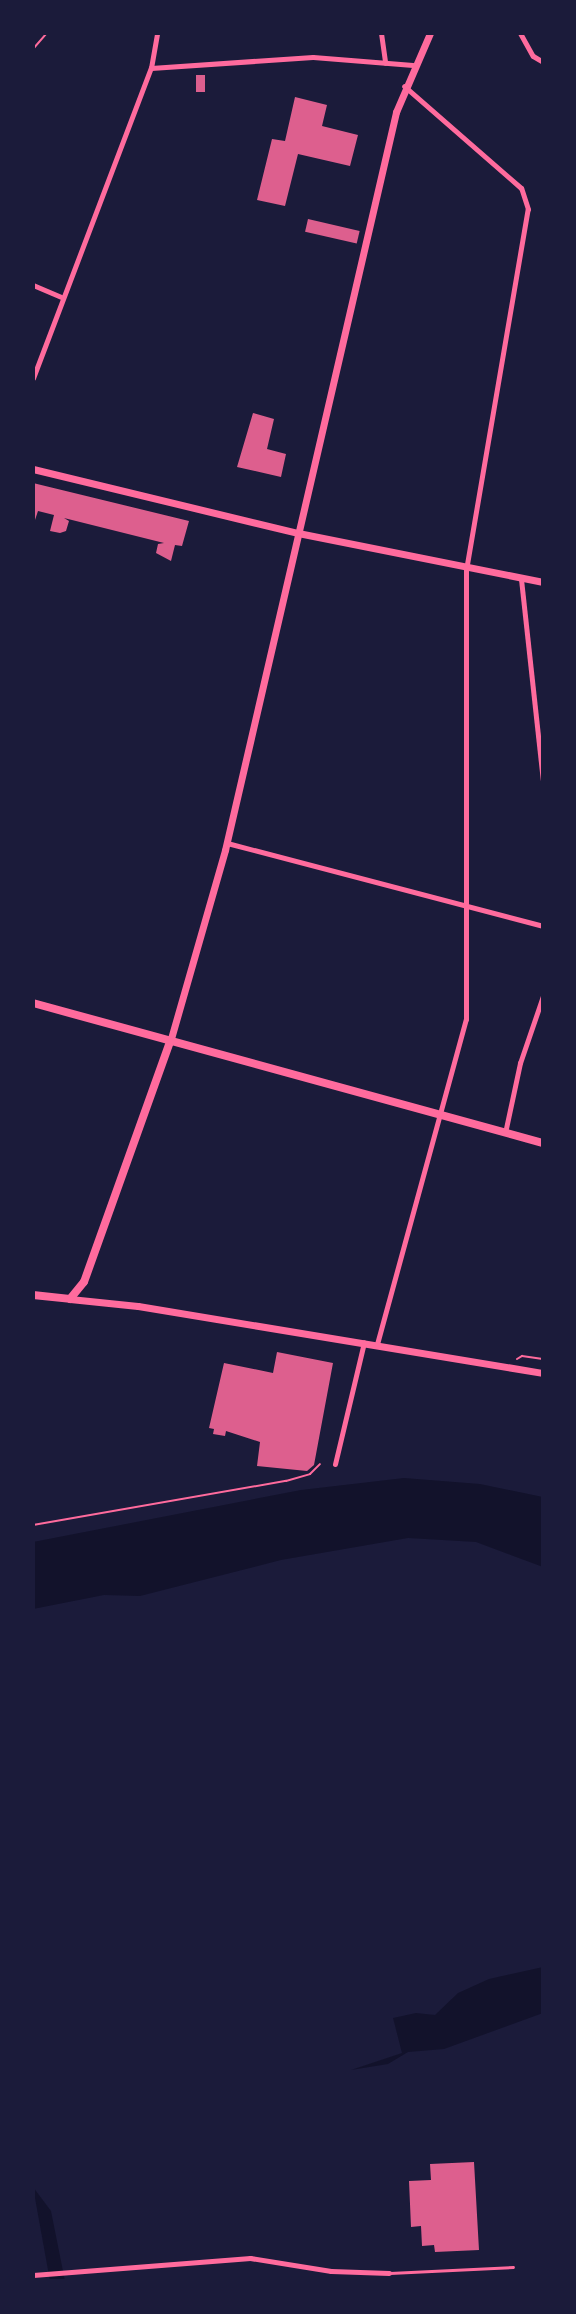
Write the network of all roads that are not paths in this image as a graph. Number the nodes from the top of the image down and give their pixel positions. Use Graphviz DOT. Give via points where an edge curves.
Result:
graph roads {
  1 [pos="157,33"];
  2 [pos="381,33"];
  3 [pos="429,33"];
  4 [pos="520,33"];
  5 [pos="543,61"];
  6 [pos="386,63"];
  7 [pos="413,65"];
  8 [pos="151,68"];
  9 [pos="404,86"];
  10 [pos="33,285"];
  11 [pos="61,297"];
  12 [pos="33,378"];
  13 [pos="33,469"];
  14 [pos="298,533"];
  15 [pos="466,570"];
  16 [pos="521,579"];
  17 [pos="543,582"];
  18 [pos="543,780"];
  19 [pos="227,843"];
  20 [pos="468,909"];
  21 [pos="543,926"];
  22 [pos="543,996"];
  23 [pos="33,1003"];
  24 [pos="170,1042"];
  25 [pos="442,1116"];
  26 [pos="505,1133"];
  27 [pos="543,1143"];
  28 [pos="33,1295"];
  29 [pos="70,1299"];
  30 [pos="364,1342"];
  31 [pos="377,1343"];
  32 [pos="543,1373"];
  33 [pos="335,1464"];
  34 [pos="513,2267"];
  35 [pos="389,2273"];
  36 [pos="33,2275"];
  1 -- 8 [label="street"];
  2 -- 6 [label="street"];
  3 -- 7 [label="street"];
  4 -- 5 [label="street" via="533,55"];
  6 -- 7 [label="street"];
  6 -- 8 [label="street" via="313,57"];
  7 -- 9 [label="street"];
  8 -- 11 [label="street"];
  9 -- 14 [label="street"];
  9 -- 15 [label="street" via="521,188 528,203"];
  10 -- 11 [label="street"];
  11 -- 12 [label="street"];
  13 -- 14 [label="street"];
  14 -- 15 [label="street"];
  14 -- 19 [label="street"];
  15 -- 16 [label="street"];
  15 -- 20 [label="street"];
  16 -- 17 [label="street"];
  16 -- 18 [label="street"];
  19 -- 20 [label="street"];
  19 -- 24 [label="street"];
  20 -- 21 [label="street"];
  20 -- 25 [label="street" via="466,1018"];
  22 -- 26 [label="street" via="520,1063"];
  23 -- 24 [label="main road"];
  24 -- 25 [label="main road"];
  24 -- 29 [label="main road" via="84,1282"];
  25 -- 26 [label="main road"];
  25 -- 31 [label="street"];
  26 -- 27 [label="main road"];
  28 -- 29 [label="main road"];
  29 -- 30 [label="street"];
  30 -- 31 [label="street"];
  30 -- 33 [label="street"];
  31 -- 32 [label="street"];
  34 -- 35 [label="lane"];
  35 -- 36 [label="street" via="331,2271 250,2258"];
}
